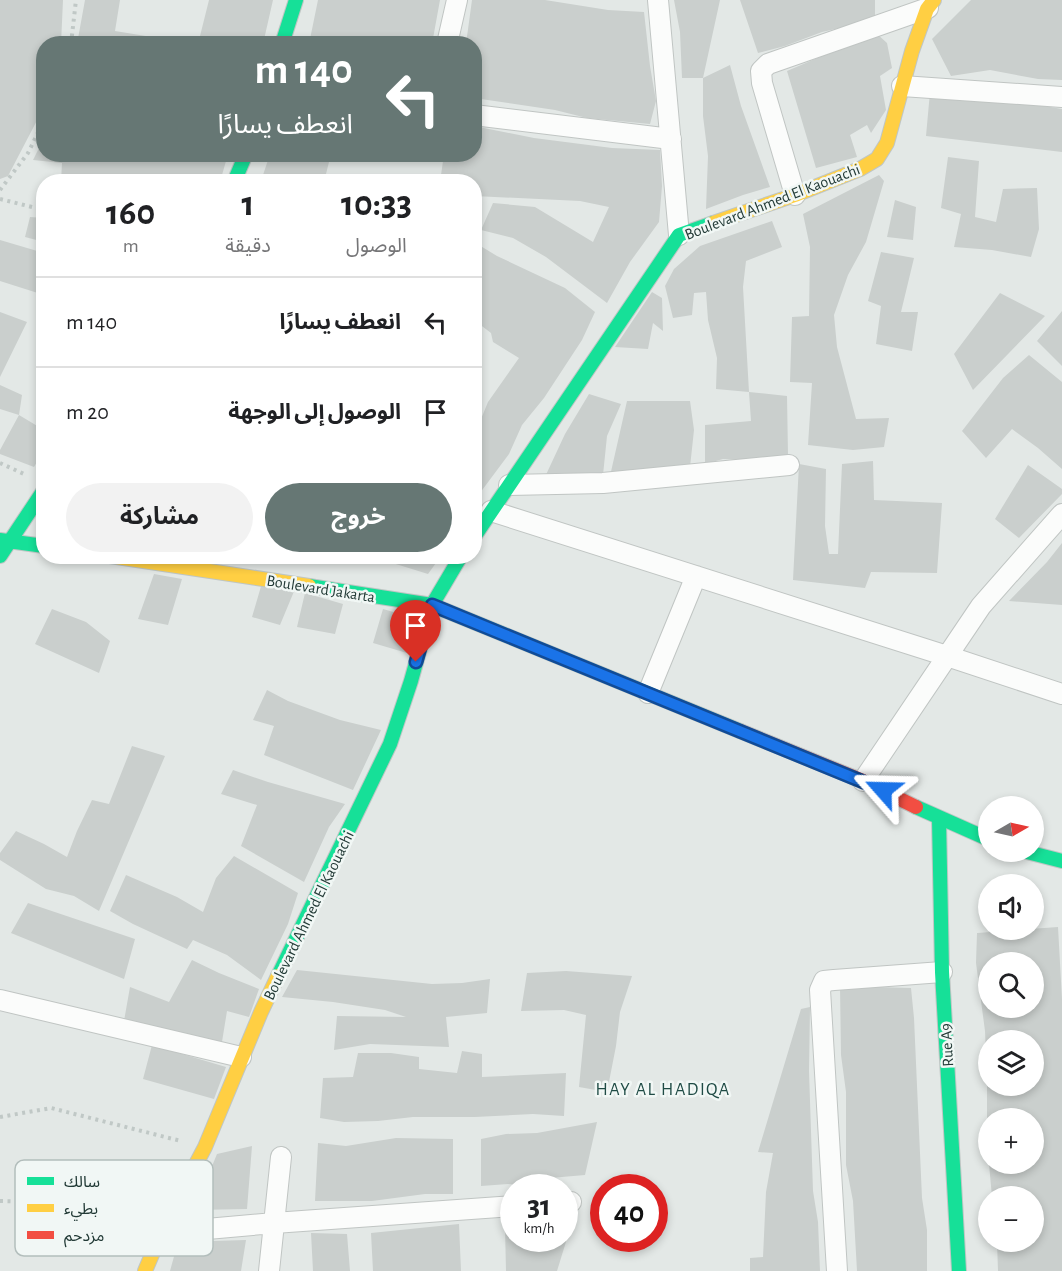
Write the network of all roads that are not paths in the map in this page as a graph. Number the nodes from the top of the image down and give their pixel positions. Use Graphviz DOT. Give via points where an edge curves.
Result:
graph roads {
  1 [pos="296,0"];
  2 [pos="457,0"];
  3 [pos="655,1"];
  4 [pos="931,4"];
  5 [pos="285,36"];
  6 [pos="449,36"];
  7 [pos="902,86"];
  8 [pos="1062,97"];
  9 [pos="482,116"];
  10 [pos="671,139"];
  11 [pos="795,195"];
  12 [pos="679,235"];
  13 [pos="789,465"];
  14 [pos="509,485"];
  15 [pos="36,500"];
  16 [pos="491,511"];
  17 [pos="1062,514"];
  18 [pos="482,525"];
  19 [pos="4,541"];
  20 [pos="36,545"];
  21 [pos="0,556"];
  22 [pos="161,564"];
  23 [pos="231,564"];
  24 [pos="456,564"];
  25 [pos="225,574"];
  26 [pos="696,576"];
  27 [pos="432,605"];
  28 [pos="947,656"];
  29 [pos="648,693"];
  30 [pos="1062,694"];
  31 [pos="863,781"];
  32 [pos="939,819"];
  33 [pos="978,835"];
  34 [pos="1044,856"];
  35 [pos="1062,861"];
  36 [pos="942,972"];
  37 [pos="0,1000"];
  38 [pos="241,1057"];
  39 [pos="281,1157"];
  40 [pos="198,1160"];
  41 [pos="500,1207"];
  42 [pos="274,1222"];
  43 [pos="213,1224"];
  44 [pos="152,1256"];
  45 [pos="145,1271"];
  46 [pos="269,1271"];
  47 [pos="837,1271"];
  48 [pos="959,1271"];
  1 -- 5 [label="street"];
  2 -- 6 [label="street"];
  3 -- 10 [label="street"];
  4 -- 7 [label="street, Boulevard Ahmed El Kaouachi"];
  4 -- 11 [label="street" via="768,64 761,71"];
  7 -- 8 [label="street"];
  7 -- 11 [label="street, Boulevard Ahmed El Kaouachi" via="887,143 877,159 860,170"];
  9 -- 10 [label="street"];
  10 -- 12 [label="street"];
  11 -- 12 [label="street, Boulevard Ahmed El Kaouachi"];
  12 -- 14 [label="street, Boulevard Ahmed El Kaouachi"];
  13 -- 14 [label="street" via="603,483"];
  14 -- 16 [label="street, Boulevard Ahmed El Kaouachi"];
  15 -- 19 [label="street"];
  16 -- 18 [label="street, Boulevard Ahmed El Kaouachi"];
  16 -- 26 [label="street"];
  17 -- 28 [label="street" via="981,606"];
  19 -- 20 [label="street"];
  19 -- 21 [label="street"];
  22 -- 25 [label="street, Boulevard Jakarta"];
  23 -- 25 [label="street"];
  24 -- 27 [label="street, Boulevard Ahmed El Kaouachi"];
  25 -- 27 [label="street, Boulevard Jakarta"];
  26 -- 28 [label="street"];
  26 -- 29 [label="street"];
  27 -- 29 [label="street, Boulevard Jakarta"];
  27 -- 38 [label="street, Boulevard Ahmed El Kaouachi" via="390,744"];
  28 -- 30 [label="street"];
  28 -- 31 [label="street"];
  29 -- 31 [label="street, Boulevard Jakarta"];
  31 -- 32 [label="street, Boulevard Jakarta"];
  32 -- 33 [label="street, Boulevard Jakarta"];
  32 -- 36 [label="street, Rue A9"];
  34 -- 35 [label="street"];
  36 -- 47 [label="street" via="824,981 820,990"];
  36 -- 48 [label="street, Rue A9"];
  37 -- 38 [label="street"];
  38 -- 40 [label="street, Boulevard Ahmed El Kaouachi"];
  39 -- 42 [label="street"];
  41 -- 42 [label="street"];
  42 -- 43 [label="street"];
  42 -- 46 [label="street"];
  44 -- 45 [label="street, Boulevard Ahmed El Kaouachi"];
}
